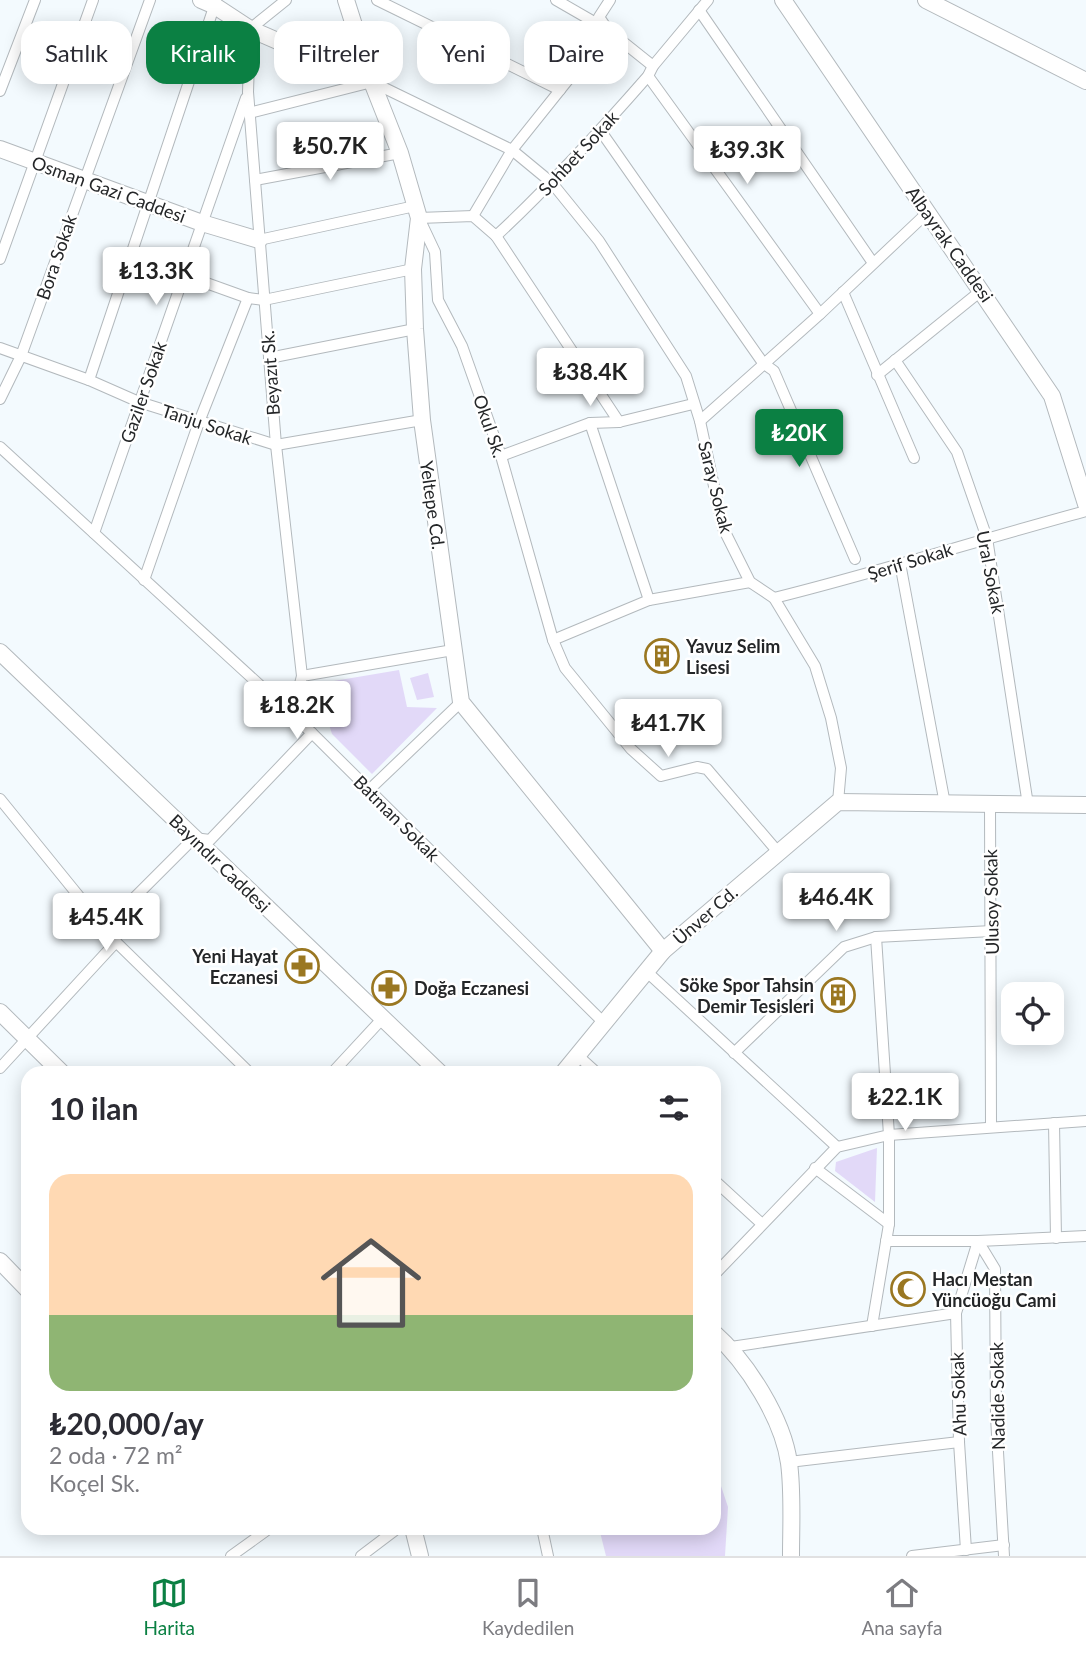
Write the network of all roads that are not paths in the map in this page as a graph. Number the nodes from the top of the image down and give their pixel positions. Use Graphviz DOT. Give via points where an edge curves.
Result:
graph roads {
  1 [pos="35,0"];
  2 [pos="93,0"];
  3 [pos="150,0"];
  4 [pos="286,0"];
  5 [pos="346,0"];
  6 [pos="377,0"];
  7 [pos="556,0"];
  8 [pos="610,0"];
  9 [pos="708,0"];
  10 [pos="783,0"];
  11 [pos="926,0"];
  12 [pos="211,2"];
  13 [pos="699,10"];
  14 [pos="238,21"];
  15 [pos="260,21"];
  16 [pos="353,21"];
  17 [pos="592,21"];
  18 [pos="602,21"];
  19 [pos="628,49"];
  20 [pos="651,71"];
  21 [pos="1086,81"];
  22 [pos="248,84"];
  23 [pos="364,84"];
  24 [pos="373,84"];
  25 [pos="376,84"];
  26 [pos="565,84"];
  27 [pos="560,90"];
  28 [pos="0,91"];
  29 [pos="248,92"];
  30 [pos="249,113"];
  31 [pos="600,131"];
  32 [pos="0,149"];
  33 [pos="512,150"];
  34 [pos="400,153"];
  35 [pos="34,161"];
  36 [pos="84,179"];
  37 [pos="255,180"];
  38 [pos="552,183"];
  39 [pos="150,203"];
  40 [pos="417,212"];
  41 [pos="927,213"];
  42 [pos="473,216"];
  43 [pos="202,223"];
  44 [pos="496,236"];
  45 [pos="259,240"];
  46 [pos="0,259"];
  47 [pos="873,262"];
  48 [pos="413,269"];
  49 [pos="184,275"];
  50 [pos="982,290"];
  51 [pos="843,292"];
  52 [pos="248,298"];
  53 [pos="264,300"];
  54 [pos="820,314"];
  55 [pos="415,329"];
  56 [pos="0,348"];
  57 [pos="21,356"];
  58 [pos="269,358"];
  59 [pos="895,360"];
  60 [pos="763,363"];
  61 [pos="877,375"];
  62 [pos="89,380"];
  63 [pos="0,399"];
  64 [pos="139,402"];
  65 [pos="693,404"];
  66 [pos="422,420"];
  67 [pos="700,421"];
  68 [pos="199,422"];
  69 [pos="619,422"];
  70 [pos="590,423"];
  71 [pos="276,446"];
  72 [pos="0,447"];
  73 [pos="501,456"];
  74 [pos="914,458"];
  75 [pos="1086,504"];
  76 [pos="1086,511"];
  77 [pos="94,533"];
  78 [pos="987,538"];
  79 [pos="855,559"];
  80 [pos="900,563"];
  81 [pos="144,580"];
  82 [pos="750,582"];
  83 [pos="774,598"];
  84 [pos="649,600"];
  85 [pos="554,640"];
  86 [pos="453,650"];
  87 [pos="1,655"];
  88 [pos="302,676"];
  89 [pos="461,702"];
  90 [pos="292,715"];
  91 [pos="312,733"];
  92 [pos="369,790"];
  93 [pos="0,799"];
  94 [pos="838,802"];
  95 [pos="945,804"];
  96 [pos="990,805"];
  97 [pos="1028,805"];
  98 [pos="1086,805"];
  99 [pos="194,838"];
  100 [pos="778,852"];
  101 [pos="992,930"];
  102 [pos="876,937"];
  103 [pos="116,942"];
  104 [pos="663,951"];
  105 [pos="646,971"];
  106 [pos="0,1012"];
  107 [pos="382,1019"];
  108 [pos="604,1023"];
  109 [pos="27,1038"];
  110 [pos="734,1053"];
  111 [pos="576,1054"];
  112 [pos="55,1066"];
  113 [pos="243,1066"];
  114 [pos="338,1066"];
  115 [pos="432,1066"];
  116 [pos="568,1066"];
  117 [pos="589,1066"];
  118 [pos="0,1068"];
  119 [pos="1086,1121"];
  120 [pos="1054,1123"];
  121 [pos="991,1126"];
  122 [pos="889,1135"];
  123 [pos="837,1147"];
  124 [pos="815,1168"];
  125 [pos="721,1186"];
  126 [pos="762,1224"];
  127 [pos="889,1224"];
  128 [pos="1086,1236"];
  129 [pos="1056,1238"];
  130 [pos="886,1241"];
  131 [pos="978,1241"];
  132 [pos="0,1261"];
  133 [pos="721,1268"];
  134 [pos="21,1283"];
  135 [pos="956,1313"];
  136 [pos="872,1326"];
  137 [pos="721,1339"];
  138 [pos="730,1347"];
  139 [pos="959,1442"];
  140 [pos="789,1462"];
  141 [pos="260,1535"];
  142 [pos="389,1535"];
  143 [pos="415,1535"];
  144 [pos="544,1535"];
  145 [pos="966,1550"];
  146 [pos="1004,1550"];
  147 [pos="231,1556"];
  148 [pos="361,1556"];
  149 [pos="420,1556"];
  150 [pos="548,1556"];
  151 [pos="792,1556"];
  152 [pos="912,1556"];
  1 -- 28 [label="street"];
  2 -- 35 [label="street"];
  3 -- 36 [label="street, Bora Sokak"];
  4 -- 15 [label="street"];
  5 -- 16 [label="street, Yeltepe Cd."];
  6 -- 27 [label="street"];
  7 -- 17 [label="street"];
  8 -- 18 [label="street" via="599,17"];
  9 -- 13 [label="street, Sohbet Sokak"];
  10 -- 41 [label="street, Albayrak Caddesi"];
  11 -- 21 [label="street"];
  12 -- 14 [label="street"];
  12 -- 39 [label="street"];
  13 -- 20 [label="street, Sohbet Sokak"];
  13 -- 47 [label="street"];
  19 -- 20 [label="street"];
  20 -- 31 [label="street, Sohbet Sokak"];
  20 -- 54 [label="street"];
  22 -- 29 [label="street, Beyazıt Sk."];
  23 -- 30 [label="street"];
  24 -- 34 [label="street, Yeltepe Cd."];
  25 -- 33 [label="street, Saray Sokak"];
  26 -- 27 [label="street"];
  27 -- 33 [label="street"];
  29 -- 30 [label="street, Beyazıt Sk."];
  29 -- 43 [label="street, Gaziler Sokak"];
  30 -- 37 [label="street, Beyazıt Sk."];
  31 -- 38 [label="street, Sohbet Sokak"];
  31 -- 60 [label="street"];
  32 -- 35 [label="street, Osman Gazi Caddesi"];
  33 -- 38 [label="street, Saray Sokak"];
  33 -- 42 [label="street"];
  34 -- 37 [label="street"];
  34 -- 40 [label="street, Yeltepe Cd."];
  35 -- 36 [label="street, Osman Gazi Caddesi"];
  35 -- 46 [label="street"];
  36 -- 39 [label="street, Osman Gazi Caddesi"];
  36 -- 57 [label="street, Bora Sokak"];
  37 -- 45 [label="street, Beyazıt Sk."];
  38 -- 44 [label="street, Sohbet Sokak"];
  38 -- 65 [label="street, Saray Sokak" via="599,241 686,376"];
  39 -- 43 [label="street, Osman Gazi Caddesi"];
  39 -- 62 [label="street"];
  40 -- 42 [label="street"];
  40 -- 45 [label="street"];
  40 -- 48 [label="street, Yeltepe Cd."];
  40 -- 73 [label="street, Okul Sk." via="435,253 438,300 462,346"];
  41 -- 47 [label="street"];
  41 -- 50 [label="street, Albayrak Caddesi"];
  42 -- 44 [label="street"];
  43 -- 45 [label="street, Osman Gazi Caddesi"];
  43 -- 49 [label="street, Gaziler Sokak"];
  44 -- 69 [label="street"];
  45 -- 53 [label="street, Beyazıt Sk."];
  47 -- 51 [label="street"];
  48 -- 53 [label="street"];
  48 -- 55 [label="street, Yeltepe Cd."];
  49 -- 52 [label="street"];
  49 -- 64 [label="street, Gaziler Sokak"];
  50 -- 59 [label="street"];
  50 -- 75 [label="street, Albayrak Caddesi" via="1052,396"];
  51 -- 54 [label="street"];
  51 -- 61 [label="street"];
  52 -- 53 [label="street"];
  52 -- 68 [label="street"];
  53 -- 58 [label="street, Beyazıt Sk."];
  54 -- 60 [label="street"];
  55 -- 58 [label="street"];
  55 -- 66 [label="street, Yeltepe Cd."];
  56 -- 57 [label="street, Tanju Sokak"];
  57 -- 62 [label="street, Tanju Sokak"];
  57 -- 63 [label="street, Bora Sokak"];
  58 -- 71 [label="street, Beyazıt Sk."];
  59 -- 61 [label="street"];
  59 -- 78 [label="street, Ural Sokak" via="957,452"];
  60 -- 67 [label="street"];
  60 -- 79 [label="street" via="774,371"];
  61 -- 74 [label="street"];
  62 -- 64 [label="street, Tanju Sokak"];
  64 -- 68 [label="street, Tanju Sokak"];
  64 -- 77 [label="street, Gaziler Sokak"];
  65 -- 67 [label="street, Saray Sokak"];
  65 -- 69 [label="street"];
  66 -- 71 [label="street, Tanju Sokak"];
  66 -- 86 [label="street, Yeltepe Cd."];
  67 -- 82 [label="street, Saray Sokak" via="723,528"];
  68 -- 71 [label="street, Tanju Sokak"];
  68 -- 81 [label="street"];
  69 -- 70 [label="street"];
  70 -- 73 [label="street"];
  70 -- 84 [label="street"];
  71 -- 88 [label="street, Beyazıt Sk."];
  72 -- 77 [label="street, Batman Sokak"];
  73 -- 85 [label="street, Okul Sk."];
  76 -- 78 [label="street, Şerif Sokak"];
  77 -- 81 [label="street, Batman Sokak"];
  78 -- 80 [label="street, Şerif Sokak"];
  78 -- 97 [label="street, Ural Sokak"];
  80 -- 83 [label="street, Şerif Sokak"];
  80 -- 95 [label="street"];
  81 -- 90 [label="street, Batman Sokak"];
  82 -- 83 [label="street, Saray Sokak"];
  82 -- 84 [label="street"];
  83 -- 94 [label="street, Saray Sokak" via="815,666 841,768"];
  84 -- 85 [label="street"];
  85 -- 100 [label="street, Okul Sk." via="565,668 631,748 661,776 707,769"];
  86 -- 88 [label="street"];
  86 -- 89 [label="street, Yeltepe Cd."];
  87 -- 99 [label="street, Bayındır Caddesi"];
  88 -- 90 [label="street, Beyazıt Sk."];
  89 -- 92 [label="street"];
  89 -- 104 [label="street"];
  90 -- 91 [label="street, Batman Sokak"];
  91 -- 92 [label="street, Batman Sokak"];
  91 -- 99 [label="street" via="210,840"];
  92 -- 108 [label="street, Batman Sokak"];
  93 -- 103 [label="street"];
  94 -- 95 [label="street"];
  94 -- 100 [label="street, Ünver Cd."];
  95 -- 96 [label="street"];
  96 -- 97 [label="street"];
  96 -- 101 [label="street, Ulusoy Sokak"];
  97 -- 98 [label="street"];
  99 -- 103 [label="street" via="108,925"];
  99 -- 107 [label="street, Bayındır Caddesi"];
  100 -- 104 [label="street, Ünver Cd."];
  101 -- 102 [label="street"];
  101 -- 121 [label="street, Ulusoy Sokak"];
  102 -- 110 [label="street" via="844,947"];
  102 -- 122 [label="street"];
  103 -- 109 [label="street"];
  103 -- 113 [label="street"];
  104 -- 105 [label="street, Ünver Cd."];
  105 -- 108 [label="street, Ünver Cd."];
  105 -- 110 [label="street"];
  106 -- 109 [label="street"];
  107 -- 114 [label="street"];
  107 -- 115 [label="street, Bayındır Caddesi"];
  108 -- 111 [label="street, Ünver Cd."];
  109 -- 112 [label="street"];
  109 -- 118 [label="street"];
  110 -- 123 [label="street"];
  111 -- 116 [label="street, Ünver Cd."];
  111 -- 117 [label="street"];
  119 -- 120 [label="street"];
  120 -- 121 [label="street"];
  120 -- 129 [label="street"];
  121 -- 122 [label="street"];
  122 -- 123 [label="street"];
  122 -- 127 [label="street"];
  123 -- 124 [label="street"];
  124 -- 126 [label="street"];
  124 -- 127 [label="street"];
  125 -- 126 [label="street"];
  126 -- 133 [label="street"];
  127 -- 130 [label="street"];
  128 -- 129 [label="street"];
  129 -- 131 [label="street"];
  130 -- 131 [label="street"];
  130 -- 136 [label="street"];
  131 -- 135 [label="street, Ahu Sokak"];
  131 -- 146 [label="street, Nadide Sokak" via="995,1269 996,1417"];
  132 -- 134 [label="street"];
  135 -- 136 [label="street"];
  135 -- 139 [label="street, Ahu Sokak"];
  136 -- 138 [label="street"];
  137 -- 138 [label="street"];
  138 -- 140 [label="street" via="770,1407"];
  139 -- 140 [label="street"];
  139 -- 145 [label="street, Ahu Sokak"];
  140 -- 151 [label="street"];
  141 -- 147 [label="street"];
  142 -- 148 [label="street"];
  143 -- 149 [label="street"];
  144 -- 150 [label="street"];
  145 -- 146 [label="street"];
  145 -- 152 [label="street"];
}
